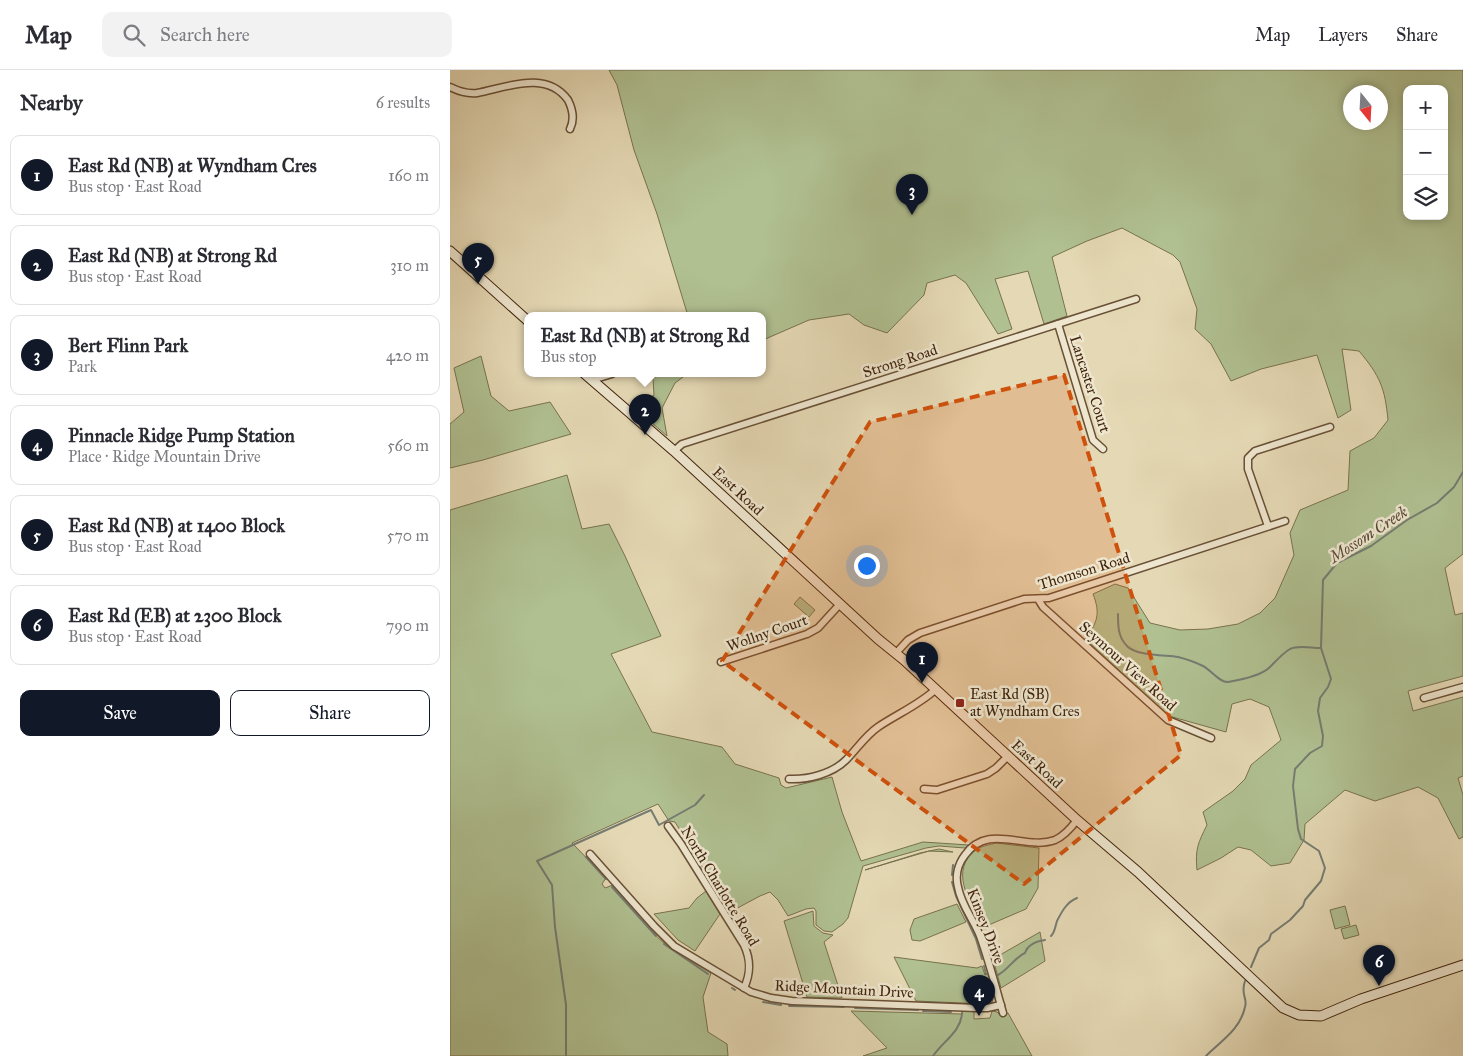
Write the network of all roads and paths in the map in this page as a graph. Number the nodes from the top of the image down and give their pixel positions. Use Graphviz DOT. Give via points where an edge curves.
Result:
graph roads {
  1 [pos="450,87"];
  2 [pos="570,129"];
  3 [pos="450,251"];
  4 [pos="1136,299"];
  5 [pos="524,318"];
  6 [pos="1058,324"];
  7 [pos="589,377"];
  8 [pos="1330,426"];
  9 [pos="1103,450"];
  10 [pos="674,451"];
  11 [pos="1285,521"];
  12 [pos="1268,526"];
  13 [pos="1038,599"];
  14 [pos="840,604"];
  15 [pos="896,653"];
  16 [pos="721,662"];
  17 [pos="1463,687"];
  18 [pos="936,689"];
  19 [pos="1424,698"];
  20 [pos="1211,738"];
  21 [pos="1008,756"];
  22 [pos="788,779"];
  23 [pos="924,789"];
  24 [pos="1078,820"];
  25 [pos="668,826"];
  26 [pos="590,854"];
  27 [pos="1463,965"];
  28 [pos="744,988"];
  29 [pos="1000,1005"];
  30 [pos="1003,1013"];
  1 -- 2 [label="street" via="474,93 522,78 543,79 560,88 568,100 574,117"];
  3 -- 5 [label="main road"];
  4 -- 6 [label="street, Strong Road"];
  6 -- 9 [label="street, Lancaster Court" via="1094,440"];
  6 -- 10 [label="street, Strong Road" via="682,444"];
  7 -- 10 [label="main road, East Road"];
  8 -- 12 [label="street" via="1255,450 1248,458 1248,469"];
  10 -- 14 [label="main road, East Road"];
  11 -- 12 [label="street, Thomson Road"];
  12 -- 13 [label="street, Thomson Road"];
  13 -- 15 [label="street, Thomson Road" via="1024,599 920,633"];
  13 -- 20 [label="street, Seymour View Road" via="1168,720"];
  14 -- 15 [label="main road, East Road"];
  14 -- 16 [label="street, Wollny Court" via="818,628 807,634"];
  15 -- 18 [label="main road, East Road"];
  17 -- 19 [label="street"];
  18 -- 21 [label="main road, East Road"];
  18 -- 22 [label="street" via="871,733 839,766 800,780"];
  21 -- 23 [label="street" via="988,774 937,790"];
  21 -- 24 [label="main road, East Road"];
  24 -- 27 [label="main road, East Road" via="1277,1003 1294,1014 1321,1016"];
  24 -- 29 [label="street, Kinsey Drive" via="1064,835 1047,842 1003,838 984,841 972,847 960,863 957,874 959,892 980,936"];
  25 -- 28 [label="street, North Charlotte Road" via="744,946 750,970"];
  26 -- 28 [label="street, Ridge Mountain Drive" via="674,946"];
  28 -- 29 [label="street, Ridge Mountain Drive" via="771,998 792,1001 987,1008"];
  29 -- 30 [label="street, Kinsey Drive"];
}
